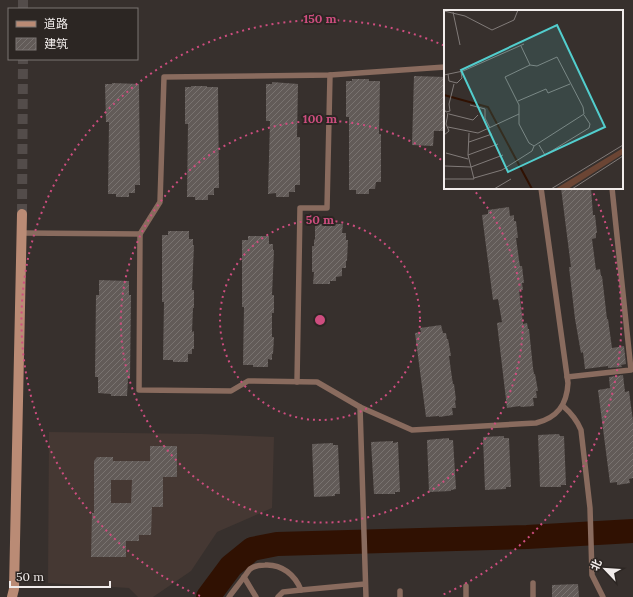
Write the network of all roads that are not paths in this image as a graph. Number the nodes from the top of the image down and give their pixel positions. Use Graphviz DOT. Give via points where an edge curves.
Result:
graph roads {
  1 [pos="444,67"];
  2 [pos="330,75"];
  3 [pos="541,189"];
  4 [pos="612,189"];
  5 [pos="22,214"];
  6 [pos="22,233"];
  7 [pos="140,234"];
  8 [pos="567,377"];
  9 [pos="297,382"];
  10 [pos="563,406"];
  11 [pos="360,407"];
  12 [pos="244,577"];
  13 [pos="533,583"];
  14 [pos="365,584"];
  15 [pos="466,586"];
  16 [pos="301,590"];
  17 [pos="12,597"];
  18 [pos="228,597"];
  19 [pos="256,597"];
  20 [pos="278,597"];
  21 [pos="366,597"];
  22 [pos="466,597"];
  23 [pos="533,597"];
  24 [pos="603,597"];
  1 -- 2 [label="lane"];
  2 -- 7 [label="lane" via="164,77 160,202"];
  2 -- 9 [label="lane" via="327,208 300,208"];
  3 -- 8 [label="lane"];
  4 -- 8 [label="lane" via="631,370"];
  5 -- 6 [label="street"];
  6 -- 7 [label="lane"];
  6 -- 17 [label="street"];
  7 -- 9 [label="lane" via="138,390 231,391 248,381"];
  8 -- 10 [label="lane" via="568,391"];
  9 -- 11 [label="lane" via="317,382"];
  10 -- 11 [label="lane" via="544,422 412,430"];
  10 -- 24 [label="lane" via="575,418 581,430 590,508 592,576"];
  11 -- 14 [label="lane"];
  12 -- 16 [label="lane" via="249,570 256,567 276,566 289,572"];
  12 -- 18 [label="lane"];
  12 -- 19 [label="lane"];
  13 -- 23 [label="lane"];
  14 -- 16 [label="lane"];
  14 -- 21 [label="lane"];
  15 -- 22 [label="lane"];
  16 -- 20 [label="lane" via="283,592"];
}
